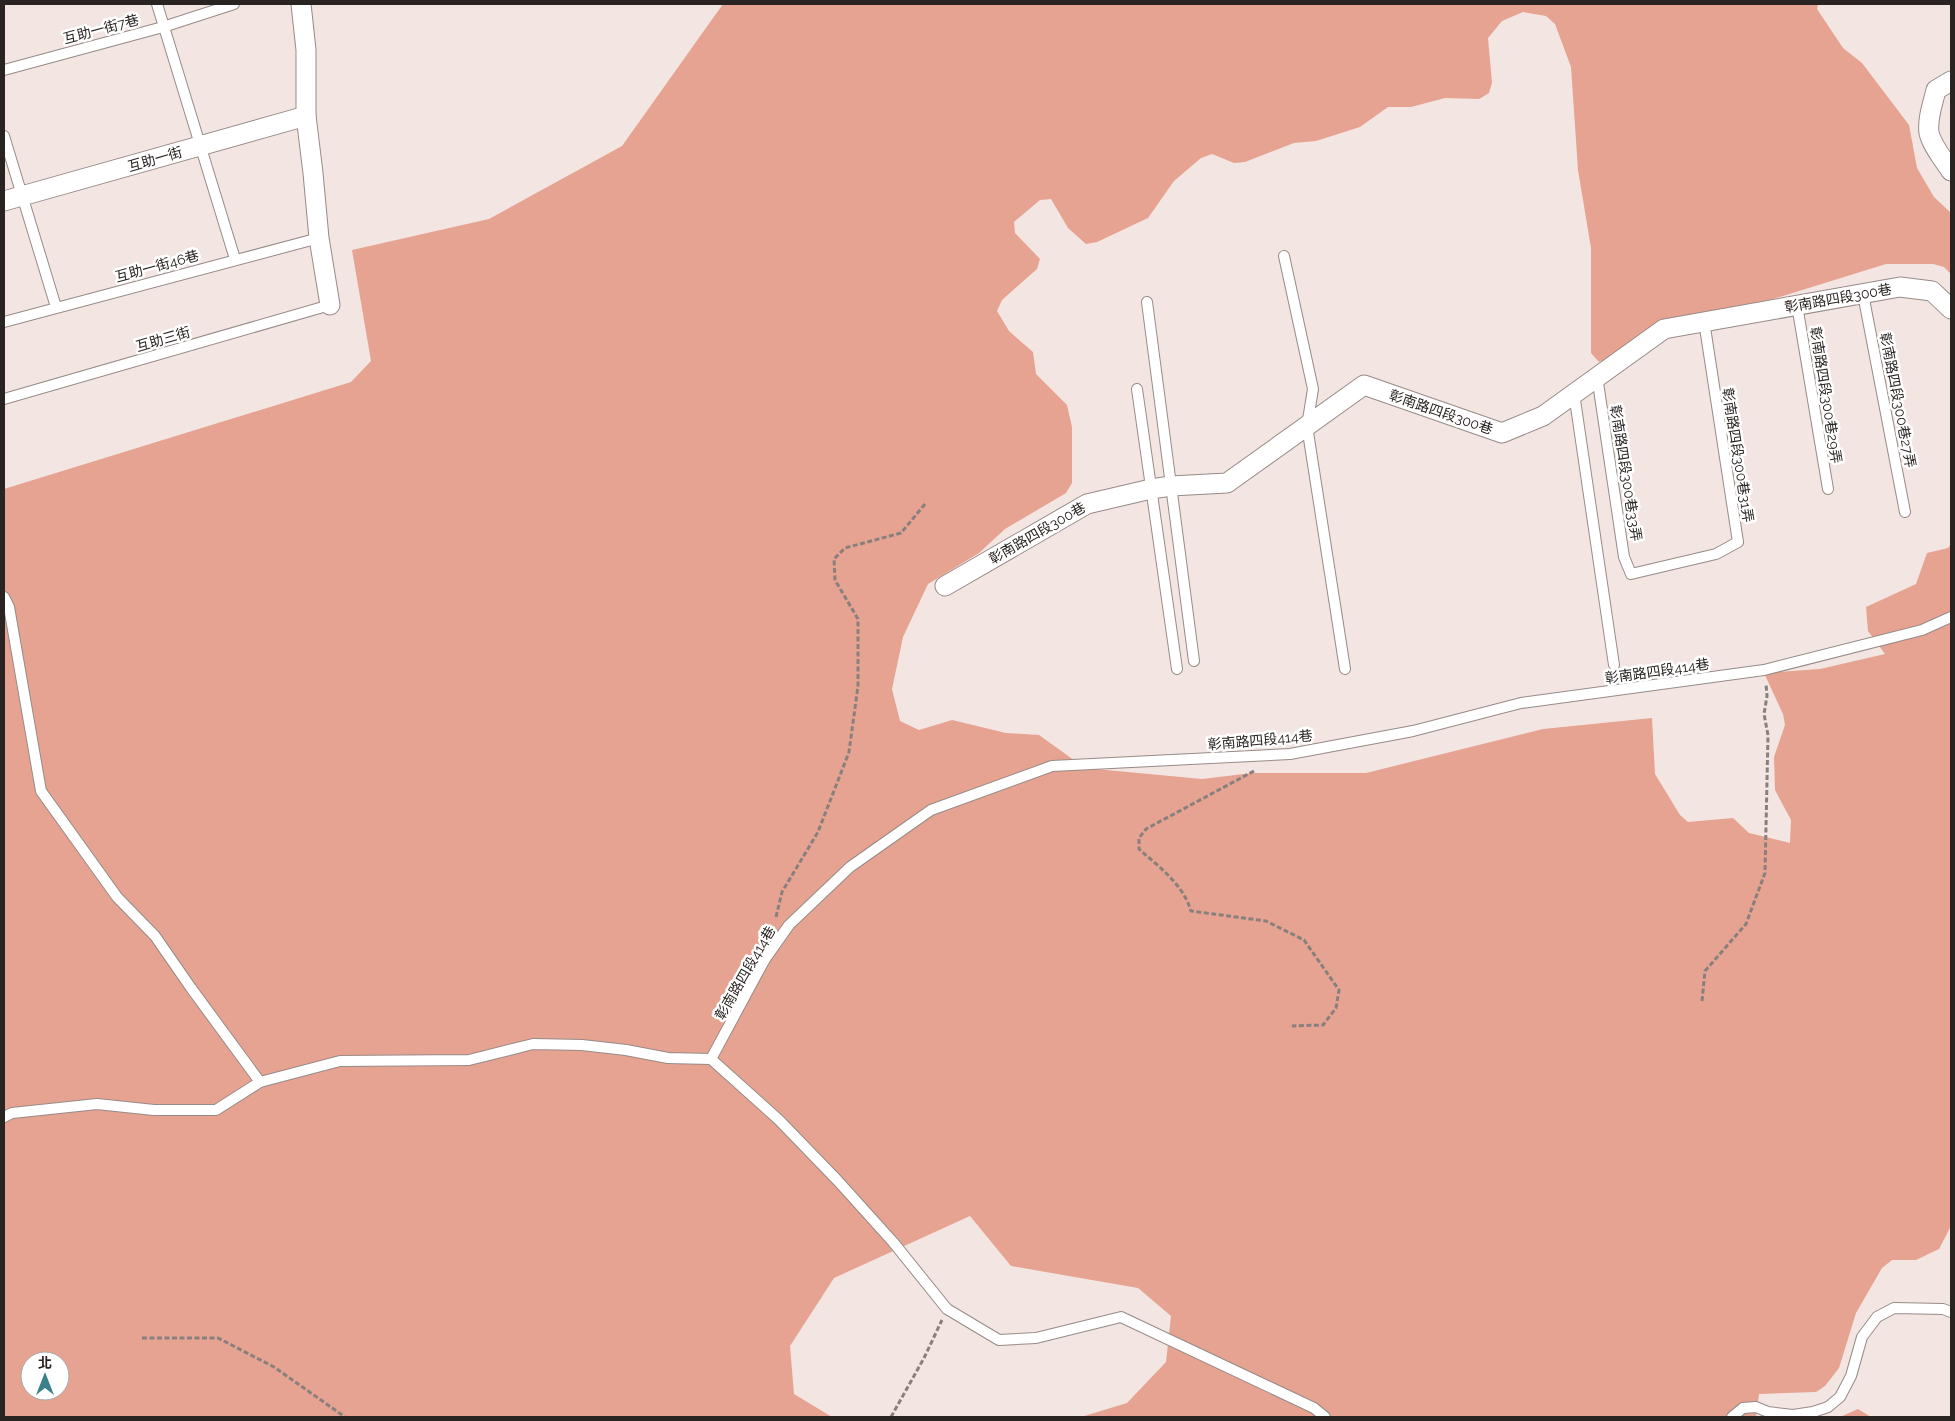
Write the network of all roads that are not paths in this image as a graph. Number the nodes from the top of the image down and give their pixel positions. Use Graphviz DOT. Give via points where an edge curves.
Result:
graph roads {
  1 [pos="157,4"];
  2 [pos="234,4"];
  3 [pos="301,4"];
  4 [pos="163,27"];
  5 [pos="4,70"];
  6 [pos="1951,81"];
  7 [pos="306,116"];
  8 [pos="4,136"];
  9 [pos="202,146"];
  10 [pos="1951,170"];
  11 [pos="23,196"];
  12 [pos="4,201"];
  13 [pos="319,238"];
  14 [pos="1284,256"];
  15 [pos="235,259"];
  16 [pos="1863,294"];
  17 [pos="1147,302"];
  18 [pos="330,305"];
  19 [pos="1797,305"];
  20 [pos="56,308"];
  21 [pos="1951,309"];
  22 [pos="1704,321"];
  23 [pos="4,322"];
  24 [pos="1597,376"];
  25 [pos="1137,389"];
  26 [pos="1574,392"];
  27 [pos="4,399"];
  28 [pos="1307,426"];
  29 [pos="1171,486"];
  30 [pos="1151,489"];
  31 [pos="1828,489"];
  32 [pos="1905,512"];
  33 [pos="1631,574"];
  34 [pos="945,586"];
  35 [pos="4,597"];
  36 [pos="1951,617"];
  37 [pos="1194,661"];
  38 [pos="1614,665"];
  39 [pos="1177,669"];
  40 [pos="1345,669"];
  41 [pos="711,1059"];
  42 [pos="260,1082"];
  43 [pos="4,1117"];
  44 [pos="1947,1310"];
  45 [pos="1325,1417"];
  46 [pos="1732,1417"];
  1 -- 4 [label="lane"];
  2 -- 4 [label="lane, 互助一街7巷"];
  3 -- 7 [label="street" via="306,50"];
  4 -- 5 [label="lane, 互助一街7巷"];
  4 -- 9 [label="lane"];
  6 -- 10 [label="street" via="1936,90 1929,134"];
  7 -- 9 [label="street, 互助一街"];
  7 -- 13 [label="street"];
  8 -- 11 [label="lane"];
  9 -- 11 [label="street, 互助一街"];
  9 -- 15 [label="lane"];
  11 -- 12 [label="street, 互助一街"];
  11 -- 20 [label="lane"];
  13 -- 15 [label="lane, 互助一街46巷"];
  13 -- 18 [label="street"];
  14 -- 28 [label="lane" via="1313,389"];
  15 -- 20 [label="lane, 互助一街46巷"];
  16 -- 19 [label="street, 彰南路四段300巷"];
  16 -- 21 [label="street, 彰南路四段300巷" via="1900,287 1932,291"];
  16 -- 32 [label="lane, 彰南路四段300巷27弄"];
  17 -- 29 [label="lane"];
  18 -- 27 [label="lane, 互助三街"];
  19 -- 22 [label="street, 彰南路四段300巷"];
  19 -- 31 [label="lane, 彰南路四段300巷29弄"];
  20 -- 23 [label="lane, 互助一街46巷"];
  22 -- 24 [label="street, 彰南路四段300巷" via="1664,329"];
  22 -- 33 [label="lane, 彰南路四段300巷31弄" via="1738,542 1716,554"];
  24 -- 26 [label="street, 彰南路四段300巷"];
  24 -- 33 [label="lane, 彰南路四段300巷33弄" via="1624,557"];
  25 -- 30 [label="lane"];
  26 -- 28 [label="street, 彰南路四段300巷" via="1543,416 1502,434 1364,385"];
  26 -- 38 [label="lane"];
  28 -- 29 [label="street, 彰南路四段300巷" via="1227,483"];
  28 -- 40 [label="lane"];
  29 -- 30 [label="street, 彰南路四段300巷"];
  29 -- 37 [label="lane"];
  30 -- 34 [label="street, 彰南路四段300巷" via="1087,504"];
  30 -- 39 [label="lane"];
  35 -- 42 [label="lane" via="41,791 117,897 155,936"];
  36 -- 41 [label="lane, 彰南路四段414巷" via="1922,630 1764,670 1521,704 1413,731 1290,754 1052,766 931,810 850,867 789,925 765,959"];
  41 -- 42 [label="lane" via="668,1058 582,1045 533,1044 469,1060 340,1061"];
  41 -- 45 [label="lane" via="779,1120 838,1181 947,1309 999,1340 1036,1338 1121,1317 1314,1408"];
  42 -- 43 [label="lane" via="216,1110 154,1110 97,1104"];
  44 -- 46 [label="lane" via="1894,1308 1877,1317 1862,1337 1851,1376 1840,1398 1828,1407 1794,1415 1756,1407 1743,1408"];
}
